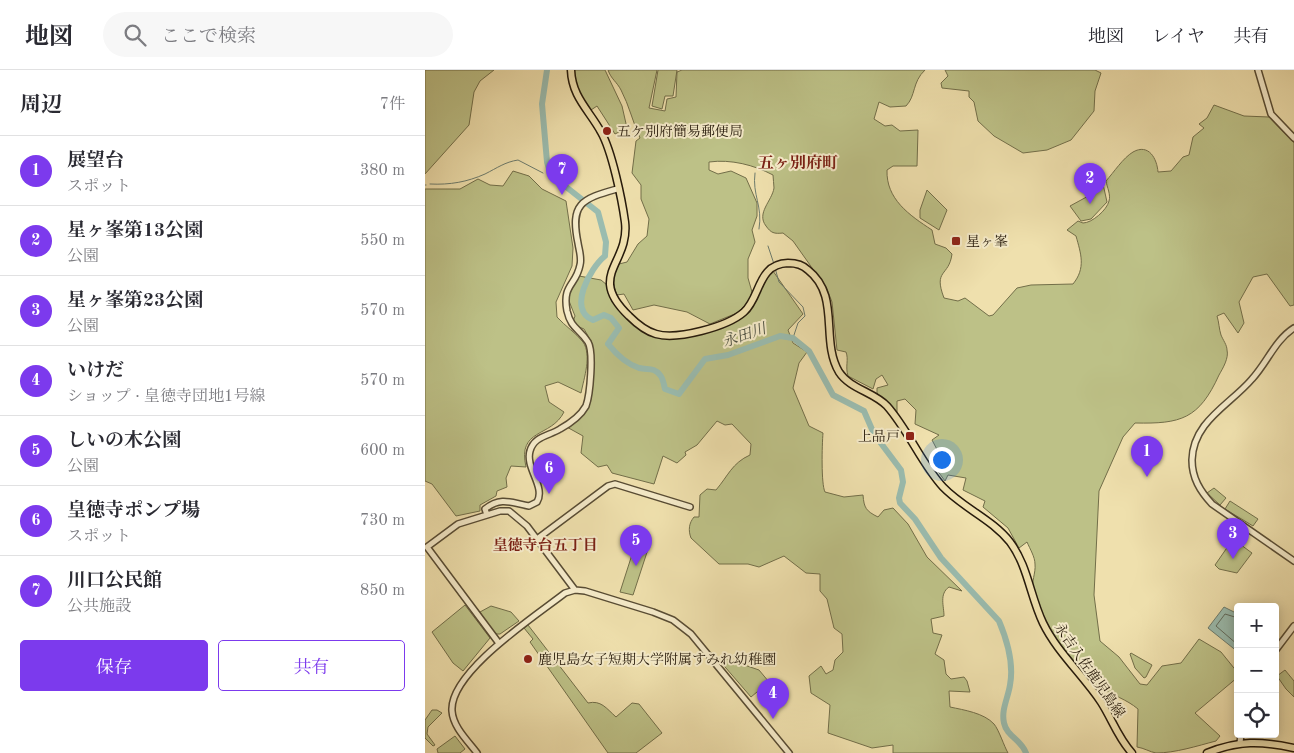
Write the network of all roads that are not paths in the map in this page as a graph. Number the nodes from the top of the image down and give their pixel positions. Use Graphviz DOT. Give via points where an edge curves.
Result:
graph roads {
  1 [pos="571,70"];
  2 [pos="1258,70"];
  3 [pos="1294,138"];
  4 [pos="617,189"];
  5 [pos="1294,328"];
  6 [pos="690,507"];
  7 [pos="487,515"];
  8 [pos="537,539"];
  9 [pos="1294,561"];
  10 [pos="575,590"];
  11 [pos="1294,626"];
  12 [pos="498,642"];
  13 [pos="1277,648"];
  14 [pos="1241,738"];
  15 [pos="1240,743"];
  16 [pos="1294,748"];
  17 [pos="477,753"];
  18 [pos="789,753"];
  19 [pos="1132,753"];
  20 [pos="1207,753"];
  1 -- 4 [label="main road, 永吉入佐鹿児島線" via="576,96 606,144"];
  2 -- 3 [label="street" via="1271,114"];
  4 -- 7 [label="street" via="583,203 574,219 580,268 565,294 570,322 590,347 588,402 584,410 561,429 539,438 532,445 529,465 539,493 537,502 529,506 499,501 485,509"];
  4 -- 19 [label="main road, 永吉入佐鹿児島線" via="625,232 610,274 610,289 622,310 643,329 674,337 731,321 749,308 757,286 774,266 800,265 813,274 827,298 839,372 846,380 886,405 944,488 1009,541 1023,563 1045,628 1097,696 1122,742"];
  5 -- 9 [label="street" via="1279,342 1251,380 1203,426 1194,443 1192,460 1196,482 1212,504"];
  6 -- 8 [label="street" via="615,484"];
  7 -- 8 [label="street" via="509,511"];
  7 -- 12 [label="street" via="459,524 427,546"];
  8 -- 10 [label="street"];
  10 -- 12 [label="street" via="565,593"];
  10 -- 18 [label="street" via="653,612 678,623 691,634"];
  11 -- 13 [label="street"];
  12 -- 17 [label="street" via="458,689 452,705 456,724"];
  14 -- 15 [label="street"];
  15 -- 16 [label="main road" via="1269,742"];
  15 -- 20 [label="main road"];
}
